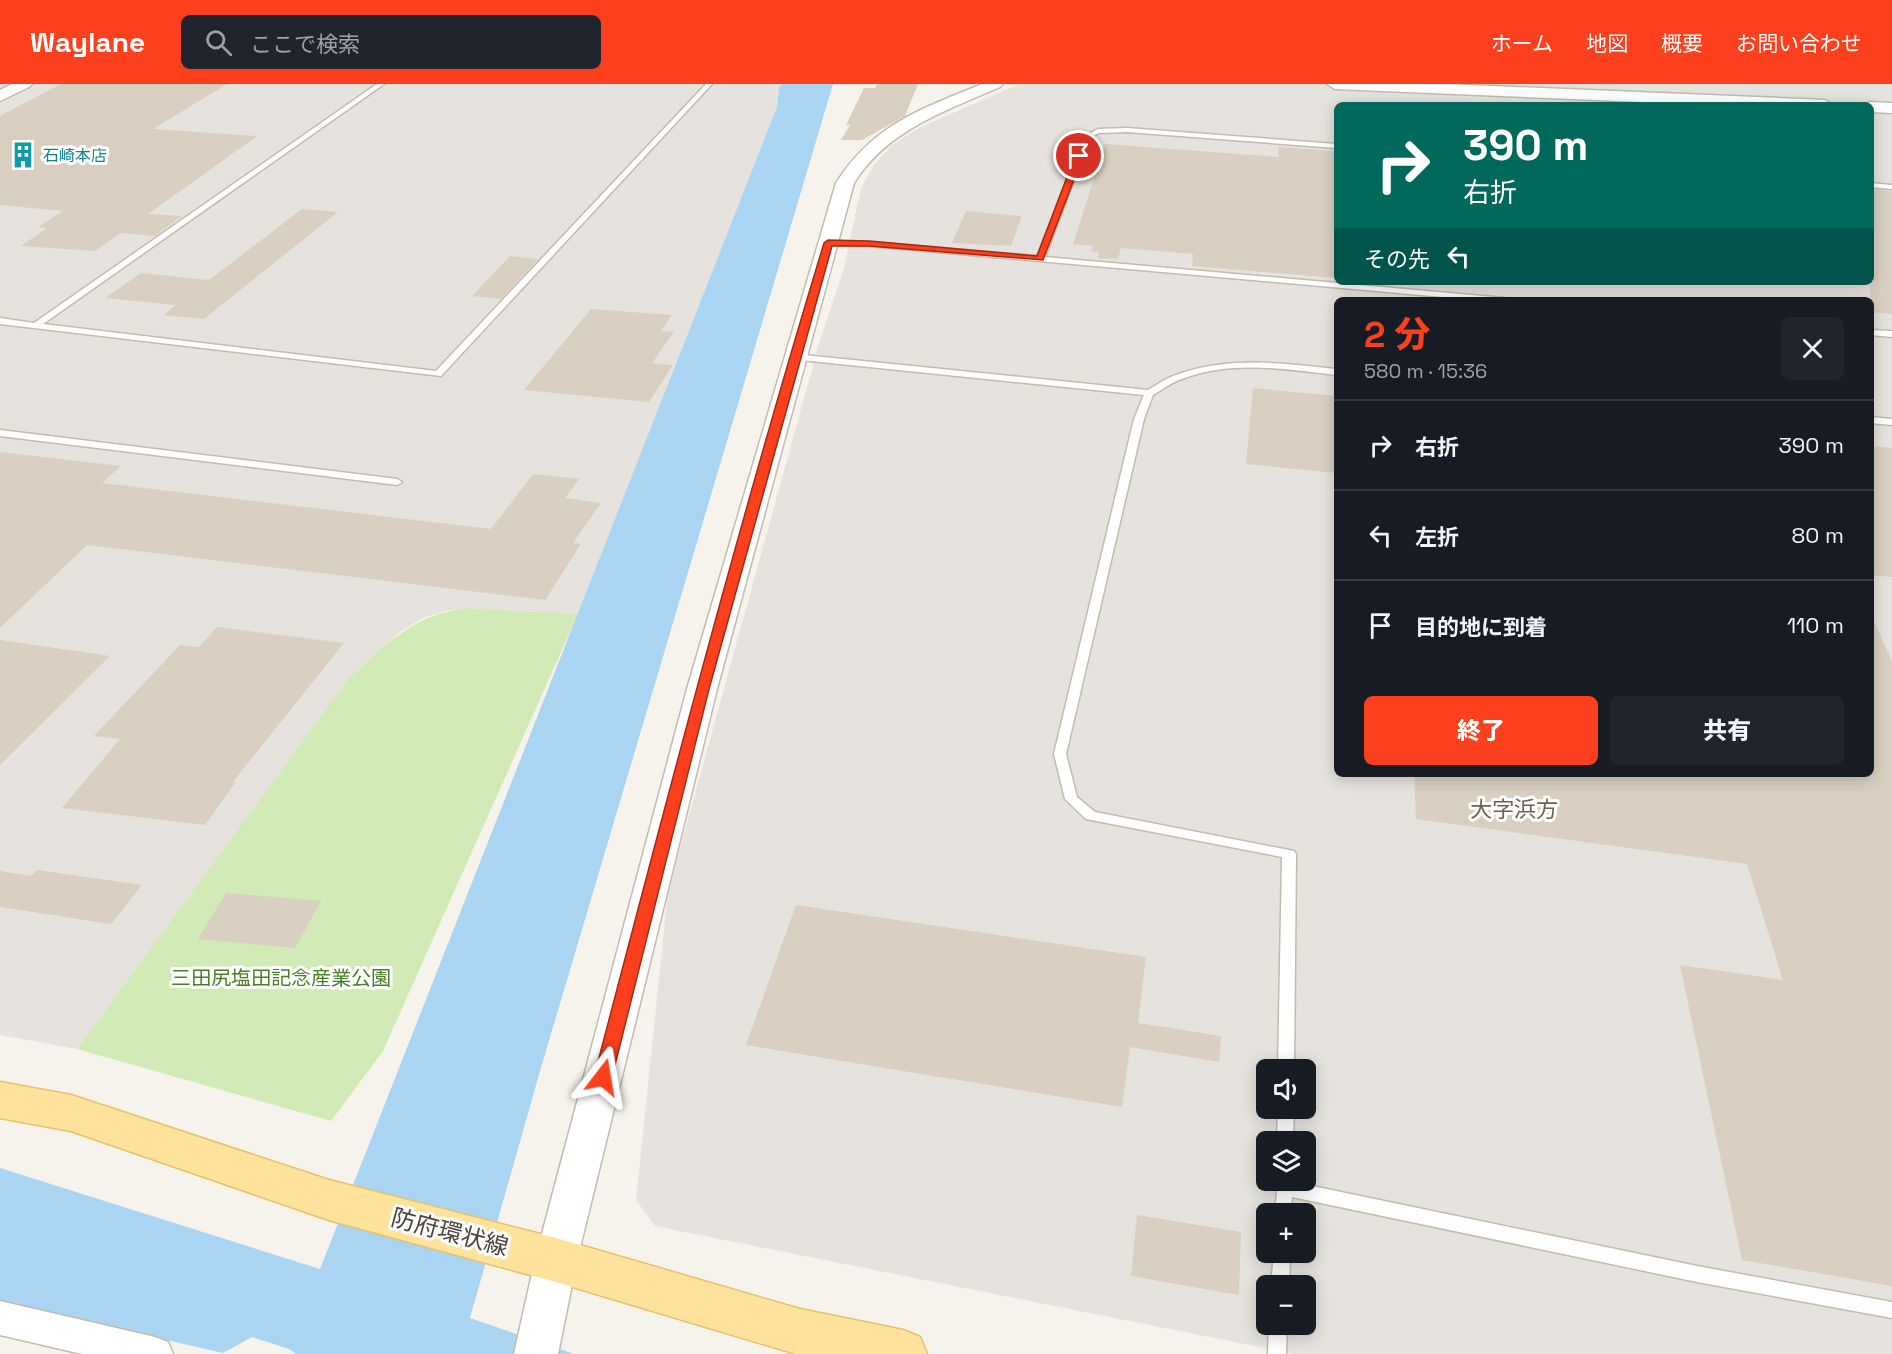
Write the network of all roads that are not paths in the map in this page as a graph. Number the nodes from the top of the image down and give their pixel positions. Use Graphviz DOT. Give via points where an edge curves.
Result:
graph roads {
  1 [pos="24,84"];
  2 [pos="381,84"];
  3 [pos="709,84"];
  4 [pos="995,84"];
  5 [pos="1335,84"];
  6 [pos="0,96"];
  7 [pos="1755,102"];
  8 [pos="1874,107"];
  9 [pos="1892,108"];
  10 [pos="1334,146"];
  11 [pos="1874,185"];
  12 [pos="1892,187"];
  13 [pos="828,243"];
  14 [pos="1040,259"];
  15 [pos="1334,285"];
  16 [pos="1336,285"];
  17 [pos="1472,297"];
  18 [pos="0,321"];
  19 [pos="36,325"];
  20 [pos="1874,332"];
  21 [pos="1892,334"];
  22 [pos="794,357"];
  23 [pos="1334,372"];
  24 [pos="1149,393"];
  25 [pos="1874,420"];
  26 [pos="1892,422"];
  27 [pos="0,433"];
  28 [pos="398,482"];
  29 [pos="1286,1059"];
  30 [pos="0,1100"];
  31 [pos="1316,1191"];
  32 [pos="556,1260"];
  33 [pos="1892,1310"];
  34 [pos="0,1318"];
  35 [pos="1278,1335"];
  36 [pos="155,1354"];
  37 [pos="536,1354"];
  38 [pos="903,1354"];
  39 [pos="1277,1354"];
  1 -- 6 [label="street"];
  2 -- 19 [label="lane"];
  3 -- 19 [label="lane" via="438,374"];
  4 -- 13 [label="street" via="902,126 867,151 845,183"];
  5 -- 7 [label="street"];
  8 -- 9 [label="street"];
  10 -- 14 [label="lane" via="1127,130 1092,133 1087,137"];
  11 -- 12 [label="lane"];
  13 -- 14 [label="lane"];
  13 -- 22 [label="street"];
  14 -- 15 [label="lane"];
  16 -- 17 [label="lane"];
  18 -- 19 [label="lane"];
  20 -- 21 [label="lane"];
  22 -- 24 [label="lane"];
  22 -- 32 [label="street" via="702,689"];
  23 -- 24 [label="lane" via="1217,366 1177,377"];
  24 -- 29 [label="lane" via="1139,419 1060,754 1071,799 1091,816 1289,855"];
  25 -- 26 [label="lane"];
  27 -- 28 [label="lane"];
  30 -- 32 [label="main road, 防府環状線" via="72,1113 329,1200"];
  31 -- 33 [label="lane" via="1697,1274"];
  32 -- 37 [label="street"];
  32 -- 38 [label="main road, 防府環状線" via="800,1332"];
  34 -- 36 [label="street"];
  35 -- 39 [label="lane"];
}
